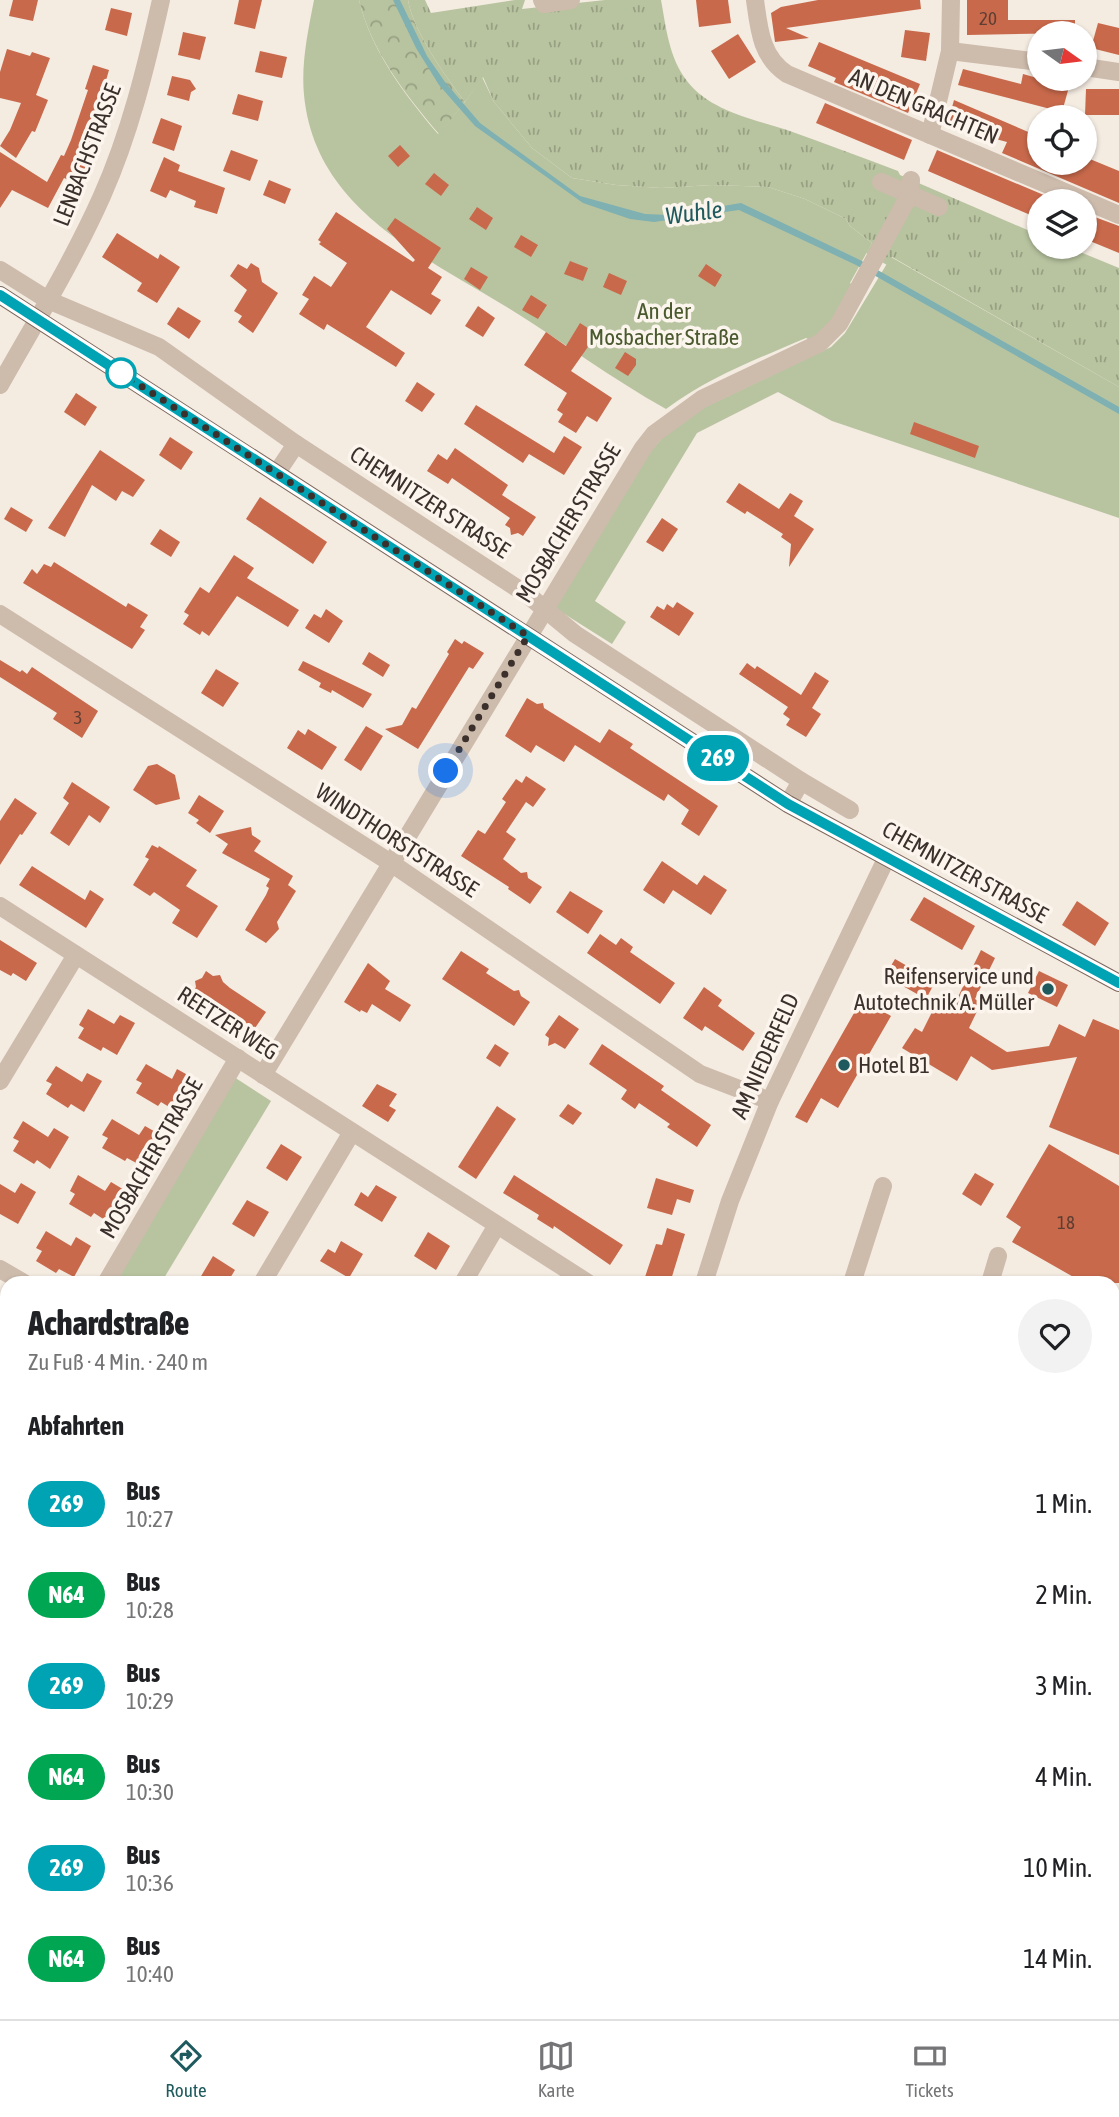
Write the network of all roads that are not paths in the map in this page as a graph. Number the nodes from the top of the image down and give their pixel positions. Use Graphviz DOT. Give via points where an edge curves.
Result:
graph roads {
  1 [pos="161,0"];
  2 [pos="571,0"];
  3 [pos="755,0"];
  4 [pos="951,0"];
  5 [pos="543,2"];
  6 [pos="950,51"];
  7 [pos="1027,60"];
  8 [pos="1097,69"];
  9 [pos="1119,72"];
  10 [pos="930,135"];
  11 [pos="881,182"];
  12 [pos="910,187"];
  13 [pos="939,207"];
  14 [pos="1119,215"];
  15 [pos="0,270"];
  16 [pos="0,295"];
  17 [pos="48,300"];
  18 [pos="37,320"];
  19 [pos="0,385"];
  20 [pos="296,444"];
  21 [pos="276,474"];
  22 [pos="545,610"];
  23 [pos="0,614"];
  24 [pos="528,636"];
  25 [pos="801,781"];
  26 [pos="788,804"];
  27 [pos="850,810"];
  28 [pos="887,857"];
  29 [pos="391,863"];
  30 [pos="0,906"];
  31 [pos="76,955"];
  32 [pos="1119,984"];
  33 [pos="238,1058"];
  34 [pos="263,1074"];
  35 [pos="0,1082"];
  36 [pos="770,1101"];
  37 [pos="352,1132"];
  38 [pos="883,1186"];
  39 [pos="497,1225"];
  40 [pos="998,1256"];
  41 [pos="110,1276"];
  42 [pos="266,1276"];
  43 [pos="467,1276"];
  44 [pos="577,1276"];
  45 [pos="706,1276"];
  46 [pos="854,1276"];
  47 [pos="992,1276"];
  1 -- 17 [label="street, LENBACHSTRASSE" via="123,144 103,195"];
  2 -- 5 [label="street"];
  3 -- 10 [label="street, AN DEN GRACHTEN" via="762,43 777,67"];
  4 -- 6 [label="street"];
  6 -- 7 [label="street"];
  6 -- 10 [label="street"];
  8 -- 9 [label="street"];
  10 -- 14 [label="street, AN DEN GRACHTEN"];
  11 -- 12 [label="street"];
  12 -- 13 [label="street"];
  12 -- 22 [label="street, MOSBACHER STRASSE" via="839,324 820,342 702,399 654,434"];
  15 -- 17 [label="street, CHEMNITZER STRASSE"];
  16 -- 18 [label="main road, CHEMNITZER STRASSE"];
  17 -- 18 [label="street, LENBACHSTRASSE"];
  17 -- 20 [label="street, CHEMNITZER STRASSE" via="159,347"];
  18 -- 19 [label="street, LENBACHSTRASSE"];
  18 -- 21 [label="main road, CHEMNITZER STRASSE"];
  20 -- 21 [label="street"];
  20 -- 22 [label="street, CHEMNITZER STRASSE"];
  21 -- 24 [label="main road, CHEMNITZER STRASSE"];
  22 -- 24 [label="street, MOSBACHER STRASSE"];
  22 -- 25 [label="street, CHEMNITZER STRASSE"];
  23 -- 29 [label="street, WINDTHORSTSTRASSE"];
  24 -- 26 [label="main road, CHEMNITZER STRASSE"];
  24 -- 29 [label="street, MOSBACHER STRASSE"];
  25 -- 26 [label="street"];
  25 -- 27 [label="street, CHEMNITZER STRASSE"];
  26 -- 28 [label="main road, CHEMNITZER STRASSE"];
  28 -- 32 [label="main road, CHEMNITZER STRASSE"];
  28 -- 36 [label="street, AM NIEDERFELD"];
  29 -- 34 [label="street, MOSBACHER STRASSE"];
  29 -- 36 [label="street, WINDTHORSTSTRASSE" via="700,1074"];
  30 -- 31 [label="street, REETZER WEG"];
  31 -- 33 [label="street, REETZER WEG"];
  31 -- 35 [label="street"];
  33 -- 34 [label="street, REETZER WEG"];
  33 -- 41 [label="street, MOSBACHER STRASSE"];
  34 -- 37 [label="street, REETZER WEG"];
  36 -- 45 [label="street, AM NIEDERFELD" via="730,1200"];
  37 -- 39 [label="street, REETZER WEG"];
  37 -- 42 [label="street"];
  38 -- 46 [label="street"];
  39 -- 43 [label="street"];
  39 -- 44 [label="street, REETZER WEG"];
  40 -- 47 [label="street"];
}
